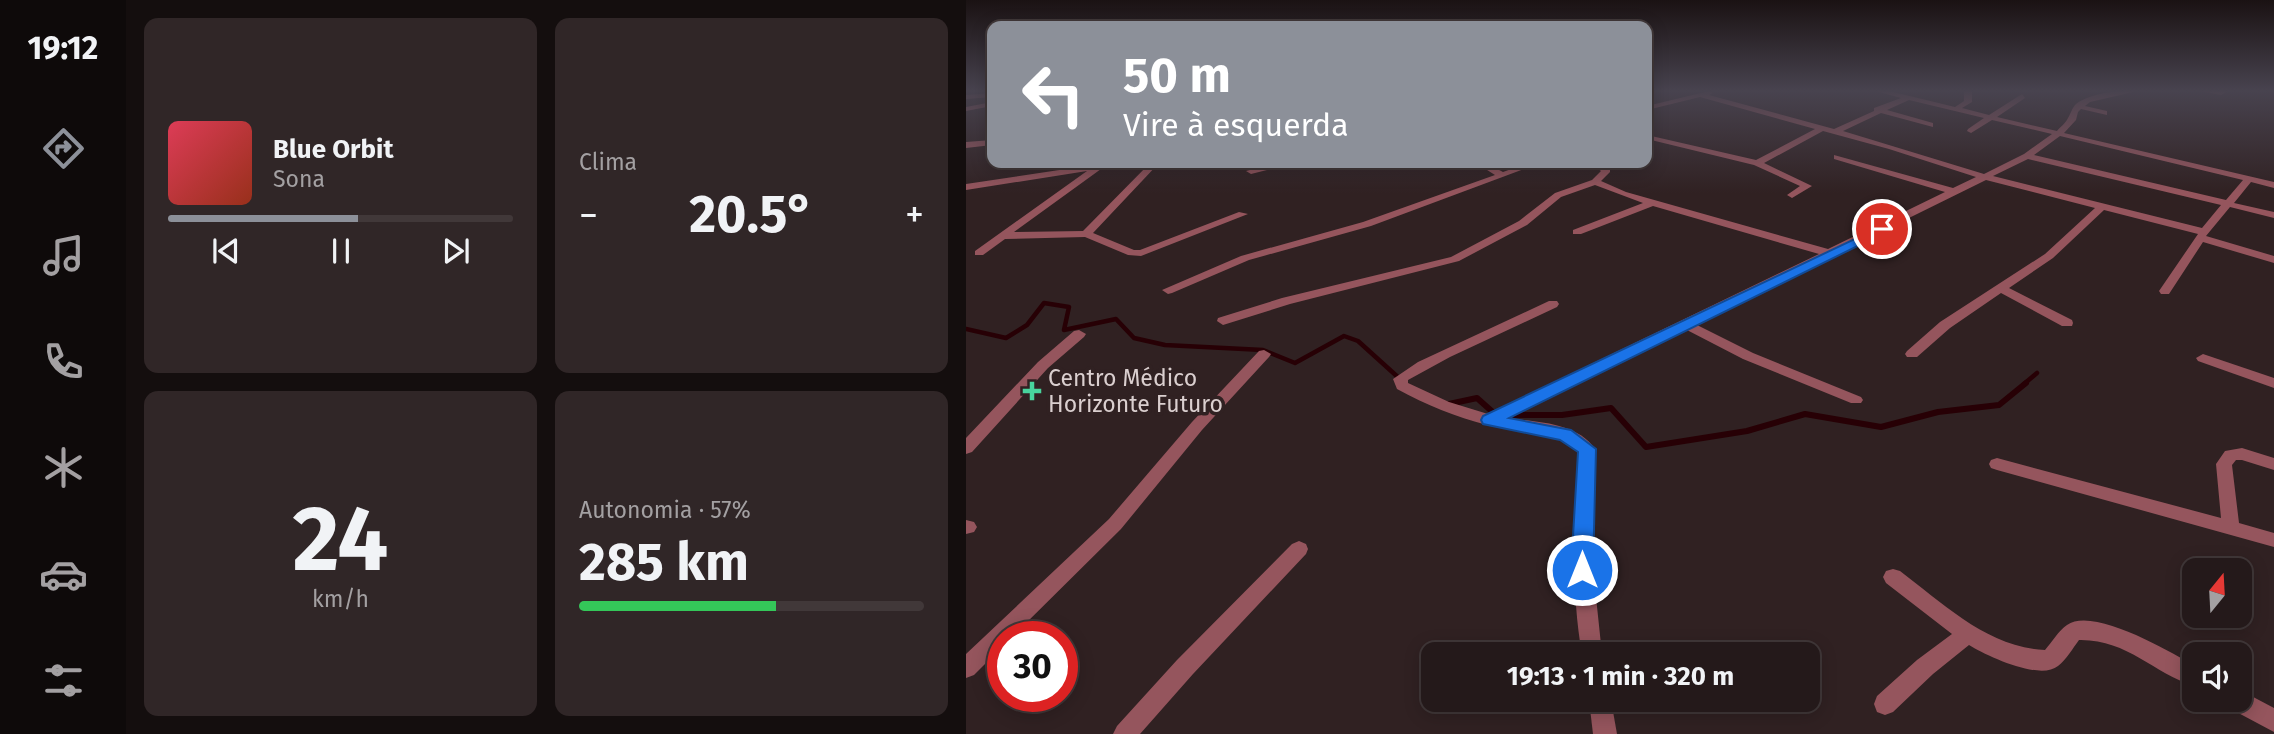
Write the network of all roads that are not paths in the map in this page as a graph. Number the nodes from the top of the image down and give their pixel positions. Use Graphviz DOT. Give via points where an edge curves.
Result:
graph roads {
  1 [pos="1803,124"];
  2 [pos="1849,124"];
  3 [pos="1981,124"];
  4 [pos="2022,124"];
  5 [pos="2065,124"];
  6 [pos="1820,129"];
  7 [pos="1971,131"];
  8 [pos="1834,132"];
  9 [pos="2059,133"];
  10 [pos="1652,138"];
  11 [pos="987,144"];
  12 [pos="966,145"];
  13 [pos="2027,156"];
  14 [pos="1838,157"];
  15 [pos="1757,163"];
  16 [pos="1079,168"];
  17 [pos="1096,168"];
  18 [pos="1150,168"];
  19 [pos="1266,168"];
  20 [pos="1490,168"];
  21 [pos="1520,168"];
  22 [pos="1603,168"];
  23 [pos="1251,171"];
  24 [pos="1501,174"];
  25 [pos="1984,177"];
  26 [pos="2249,179"];
  27 [pos="1595,182"];
  28 [pos="2274,184"];
  29 [pos="968,187"];
  30 [pos="1955,192"];
  31 [pos="1792,195"];
  32 [pos="1651,203"];
  33 [pos="2228,203"];
  34 [pos="2102,206"];
  35 [pos="1243,214"];
  36 [pos="2274,215"];
  37 [pos="1577,232"];
  38 [pos="1086,234"];
  39 [pos="2202,235"];
  40 [pos="1001,236"];
  41 [pos="979,253"];
  42 [pos="1833,254"];
  43 [pos="2274,260"];
  44 [pos="2000,288"];
  45 [pos="1168,290"];
  46 [pos="2165,291"];
  47 [pos="1553,304"];
  48 [pos="1223,321"];
  49 [pos="2067,323"];
  50 [pos="1684,324"];
  51 [pos="1079,334"];
  52 [pos="1264,354"];
  53 [pos="1912,354"];
  54 [pos="2203,358"];
  55 [pos="2274,383"];
  56 [pos="1856,400"];
  57 [pos="1489,420"];
  58 [pos="966,448"];
  59 [pos="1997,464"];
  60 [pos="2274,464"];
  61 [pos="2231,527"];
  62 [pos="2274,540"];
  63 [pos="1299,549"];
  64 [pos="1893,577"];
  65 [pos="1969,634"];
  66 [pos="1589,642"];
  67 [pos="966,668"];
  68 [pos="2182,670"];
  69 [pos="1885,704"];
  70 [pos="2252,709"];
  71 [pos="1602,712"];
  72 [pos="2274,721"];
  73 [pos="1125,734"];
  74 [pos="1605,734"];
  1 -- 6 [label="street"];
  2 -- 8 [label="street"];
  3 -- 7 [label="street"];
  4 -- 9 [label="street"];
  5 -- 9 [label="street"];
  6 -- 8 [label="street"];
  6 -- 15 [label="street"];
  8 -- 25 [label="street"];
  9 -- 13 [label="street"];
  9 -- 26 [label="street"];
  10 -- 15 [label="street"];
  11 -- 12 [label="street"];
  13 -- 25 [label="street"];
  13 -- 33 [label="street"];
  14 -- 30 [label="street"];
  15 -- 31 [label="street" via="1807,186"];
  16 -- 29 [label="street"];
  17 -- 40 [label="street"];
  18 -- 38 [label="street"];
  19 -- 23 [label="street"];
  20 -- 24 [label="street"];
  21 -- 24 [label="street"];
  22 -- 27 [label="street" via="1607,170"];
  24 -- 45 [label="street" via="1367,224 1245,258"];
  25 -- 30 [label="street"];
  25 -- 34 [label="street"];
  26 -- 28 [label="street"];
  26 -- 33 [label="street"];
  27 -- 32 [label="street"];
  27 -- 48 [label="street" via="1558,195 1523,223 1455,259 1286,300"];
  30 -- 42 [label="street"];
  32 -- 37 [label="street"];
  32 -- 42 [label="street"];
  33 -- 36 [label="street"];
  33 -- 39 [label="street"];
  34 -- 39 [label="street"];
  34 -- 44 [label="street" via="2049,256"];
  35 -- 38 [label="street" via="1141,253"];
  38 -- 40 [label="street"];
  39 -- 43 [label="street"];
  39 -- 46 [label="street"];
  40 -- 41 [label="street"];
  42 -- 50 [label="street"];
  44 -- 49 [label="street"];
  44 -- 53 [label="street"];
  47 -- 57 [label="street" via="1412,369 1400,379 1402,386 1430,402"];
  50 -- 56 [label="street"];
  50 -- 57 [label="street"];
  51 -- 58 [label="street" via="1043,365"];
  52 -- 67 [label="street" via="1115,524"];
  54 -- 55 [label="street"];
  57 -- 66 [label="street" via="1565,434 1587,449 1581,547"];
  59 -- 61 [label="street"];
  60 -- 61 [label="street" via="2242,453 2231,455 2224,464"];
  61 -- 62 [label="street"];
  63 -- 73 [label="street"];
  64 -- 65 [label="street"];
  65 -- 68 [label="street" via="2033,661 2050,660 2074,631 2088,629 2126,640"];
  65 -- 69 [label="street"];
  70 -- 72 [label="street"];
  71 -- 74 [label="street"];
}
